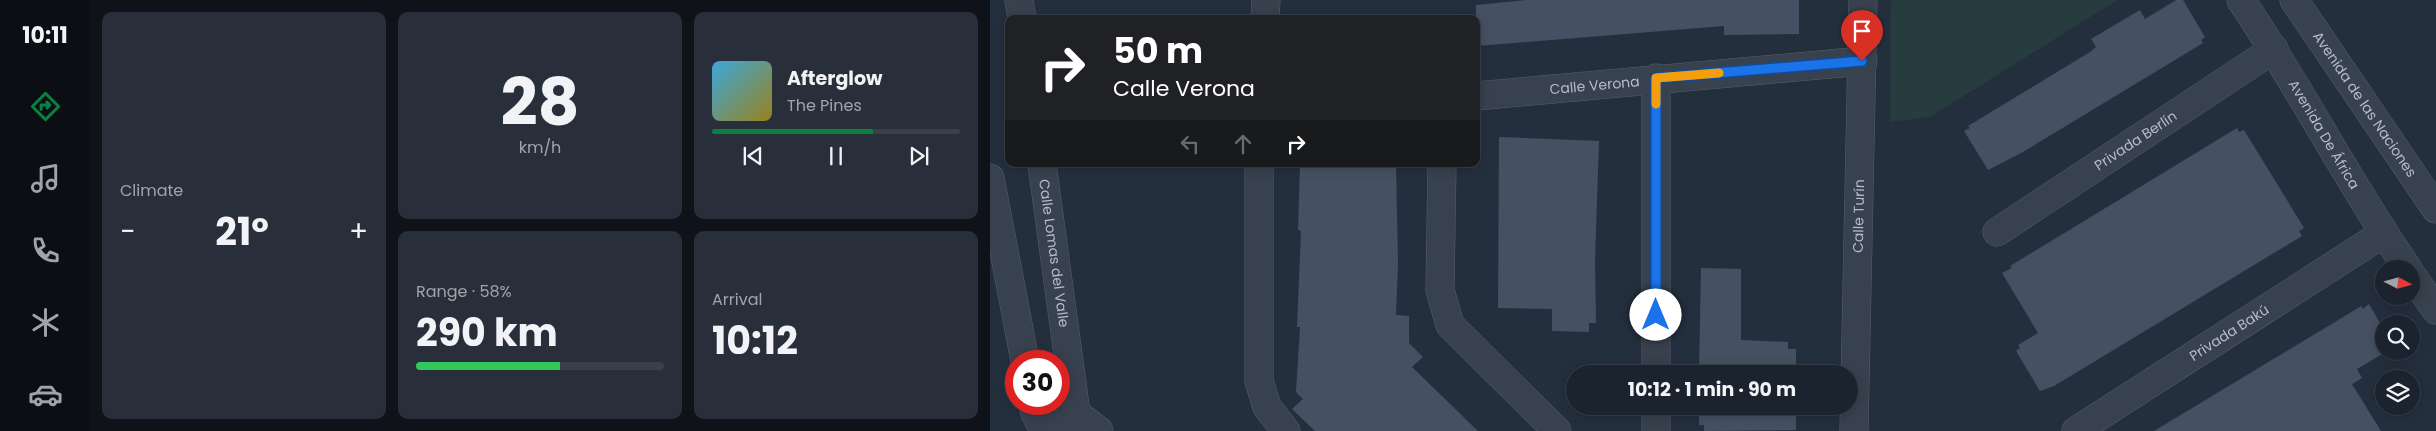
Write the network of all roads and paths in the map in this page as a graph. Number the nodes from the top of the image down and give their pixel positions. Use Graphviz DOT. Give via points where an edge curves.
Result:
graph roads {
  1 [pos="1019,0"];
  2 [pos="1266,0"];
  3 [pos="1863,0"];
  4 [pos="2241,0"];
  5 [pos="2294,0"];
  6 [pos="1021,15"];
  7 [pos="1265,15"];
  8 [pos="2274,49"];
  9 [pos="1862,61"];
  10 [pos="1656,78"];
  11 [pos="1480,96"];
  12 [pos="1042,167"];
  13 [pos="1259,167"];
  14 [pos="1442,167"];
  15 [pos="990,178"];
  16 [pos="2436,208"];
  17 [pos="1998,232"];
  18 [pos="2384,234"];
  19 [pos="2402,260"];
  20 [pos="2420,287"];
  21 [pos="2436,310"];
  22 [pos="1023,350"];
  23 [pos="1656,365"];
  24 [pos="1656,415"];
  25 [pos="1037,416"];
  26 [pos="1073,422"];
  27 [pos="1099,431"];
  28 [pos="1286,431"];
  29 [pos="1557,431"];
  30 [pos="1656,431"];
  31 [pos="1854,431"];
  32 [pos="2076,431"];
  1 -- 6 [label="street"];
  2 -- 7 [label="street"];
  3 -- 9 [label="street, Calle Turín"];
  4 -- 8 [label="street, Avenida De África"];
  5 -- 16 [label="street, Avenida de las Naciones"];
  8 -- 17 [label="street, Privada Berlín"];
  8 -- 18 [label="street, Avenida De África"];
  9 -- 10 [label="street, Calle Verona"];
  9 -- 31 [label="street, Calle Turín"];
  10 -- 11 [label="street, Calle Verona"];
  10 -- 23 [label="street"];
  12 -- 26 [label="street, Calle Lomas del Valle"];
  13 -- 28 [label="street" via="1259,381 1267,407"];
  14 -- 29 [label="street" via="1440,290 1450,325"];
  15 -- 22 [label="street"];
  18 -- 19 [label="street, Avenida De África"];
  18 -- 32 [label="street, Privada Bakú"];
  20 -- 21 [label="street"];
  24 -- 30 [label="street"];
  25 -- 26 [label="street"];
  26 -- 27 [label="street"];
}
